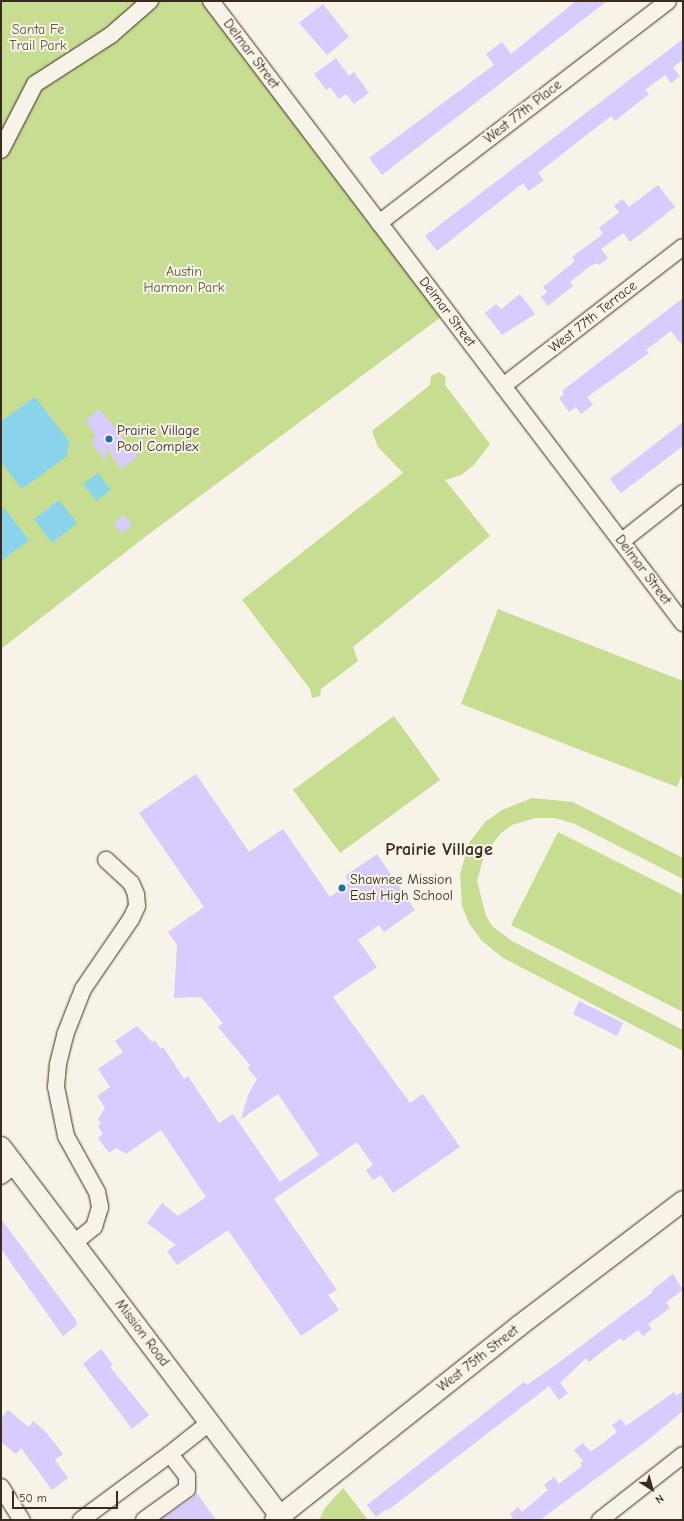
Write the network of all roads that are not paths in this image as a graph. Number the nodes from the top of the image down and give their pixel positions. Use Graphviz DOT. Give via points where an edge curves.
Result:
graph roads {
  1 [pos="150,1"];
  2 [pos="211,1"];
  3 [pos="668,1"];
  4 [pos="1,150"];
  5 [pos="379,223"];
  6 [pos="683,247"];
  7 [pos="503,386"];
  8 [pos="683,493"];
  9 [pos="622,541"];
  10 [pos="683,623"];
  11 [pos="106,860"];
  12 [pos="1,1147"];
  13 [pos="8,1171"];
  14 [pos="683,1202"];
  15 [pos="74,1243"];
  16 [pos="209,1422"];
  17 [pos="170,1454"];
  18 [pos="683,1456"];
  19 [pos="1,1487"];
  20 [pos="279,1519"];
  21 [pos="22,1520"];
  22 [pos="81,1520"];
  23 [pos="144,1520"];
  24 [pos="600,1520"];
  1 -- 4 [label="street" via="111,35 67,61 33,86"];
  2 -- 5 [label="street, Delmar Street"];
  3 -- 5 [label="street, West 77th Place"];
  5 -- 7 [label="street, Delmar Street"];
  6 -- 7 [label="street, West 77th Terrace"];
  7 -- 9 [label="street, Delmar Street"];
  8 -- 9 [label="street"];
  9 -- 10 [label="street, Delmar Street"];
  11 -- 15 [label="street" via="130,884 136,894 136,906 131,919 83,989 65,1035 58,1064 56,1087 66,1136 97,1192 100,1207 94,1227"];
  12 -- 13 [label="main road, Mission Road"];
  13 -- 15 [label="main road, Mission Road"];
  14 -- 20 [label="main road, West 75th Street" via="513,1331"];
  15 -- 16 [label="main road, Mission Road"];
  16 -- 17 [label="street"];
  16 -- 20 [label="main road, Mission Road"];
  17 -- 22 [label="street"];
  17 -- 23 [label="street" via="187,1476 186,1489"];
  18 -- 24 [label="street"];
  19 -- 21 [label="street"];
}
